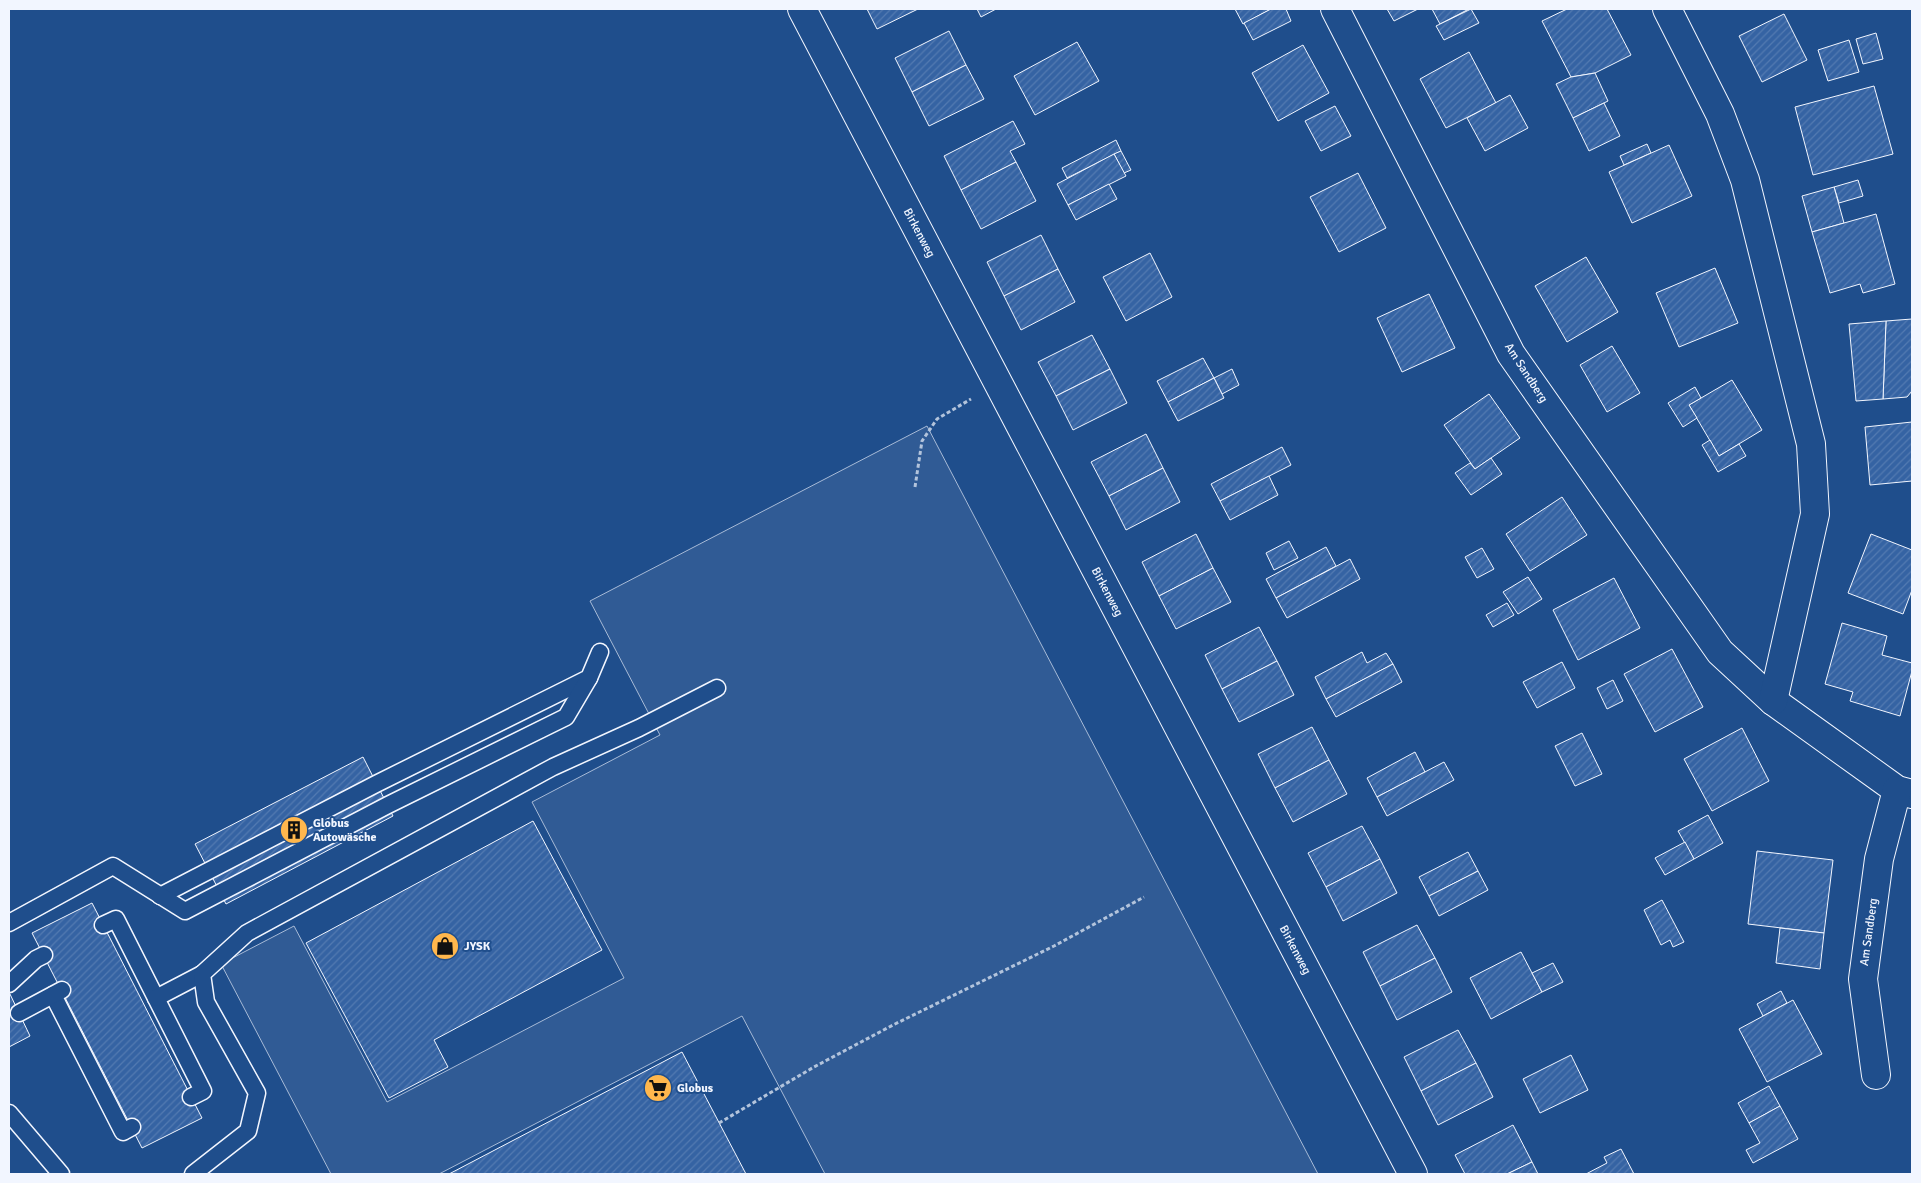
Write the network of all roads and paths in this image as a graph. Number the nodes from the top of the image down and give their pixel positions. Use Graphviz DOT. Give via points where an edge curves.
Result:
graph roads {
  1 [pos="802,9"];
  2 [pos="1335,9"];
  3 [pos="1668,9"];
  4 [pos="998,384"];
  5 [pos="914,487"];
  6 [pos="600,652"];
  7 [pos="589,678"];
  8 [pos="717,688"];
  9 [pos="1773,701"];
  10 [pos="1904,792"];
  11 [pos="160,896"];
  12 [pos="1144,897"];
  13 [pos="9,923"];
  14 [pos="103,925"];
  15 [pos="44,955"];
  16 [pos="202,974"];
  17 [pos="9,984"];
  18 [pos="148,993"];
  19 [pos="19,1013"];
  20 [pos="1876,1075"];
  21 [pos="191,1097"];
  22 [pos="9,1113"];
  23 [pos="719,1123"];
  24 [pos="132,1127"];
  25 [pos="61,1174"];
  26 [pos="193,1174"];
  27 [pos="1412,1174"];
  1 -- 4 [label="street, Birkenweg"];
  2 -- 9 [label="street, Am Sandberg" via="1512,354 1720,652"];
  3 -- 9 [label="street" via="1720,114 1745,180 1811,444 1815,514"];
  4 -- 5 [label="path" via="937,419 922,441"];
  4 -- 27 [label="street, Birkenweg"];
  6 -- 7 [label="lane"];
  7 -- 11 [label="lane"];
  7 -- 11 [label="lane" via="566,717 388,805 220,894 185,911"];
  8 -- 16 [label="lane" via="553,767 247,932"];
  9 -- 10 [label="street, Am Sandberg"];
  10 -- 20 [label="street, Am Sandberg" via="1879,859 1863,979"];
  11 -- 13 [label="lane" via="113,866"];
  12 -- 23 [label="path" via="814,1067"];
  14 -- 18 [label="lane" via="116,919 127,957"];
  15 -- 17 [label="lane"];
  16 -- 18 [label="lane"];
  16 -- 26 [label="lane" via="206,1002 256,1093 248,1131"];
  18 -- 21 [label="lane" via="179,1059 203,1091"];
  19 -- 24 [label="lane" via="58,992 109,1094 123,1132"];
  22 -- 25 [label="lane"];
}
